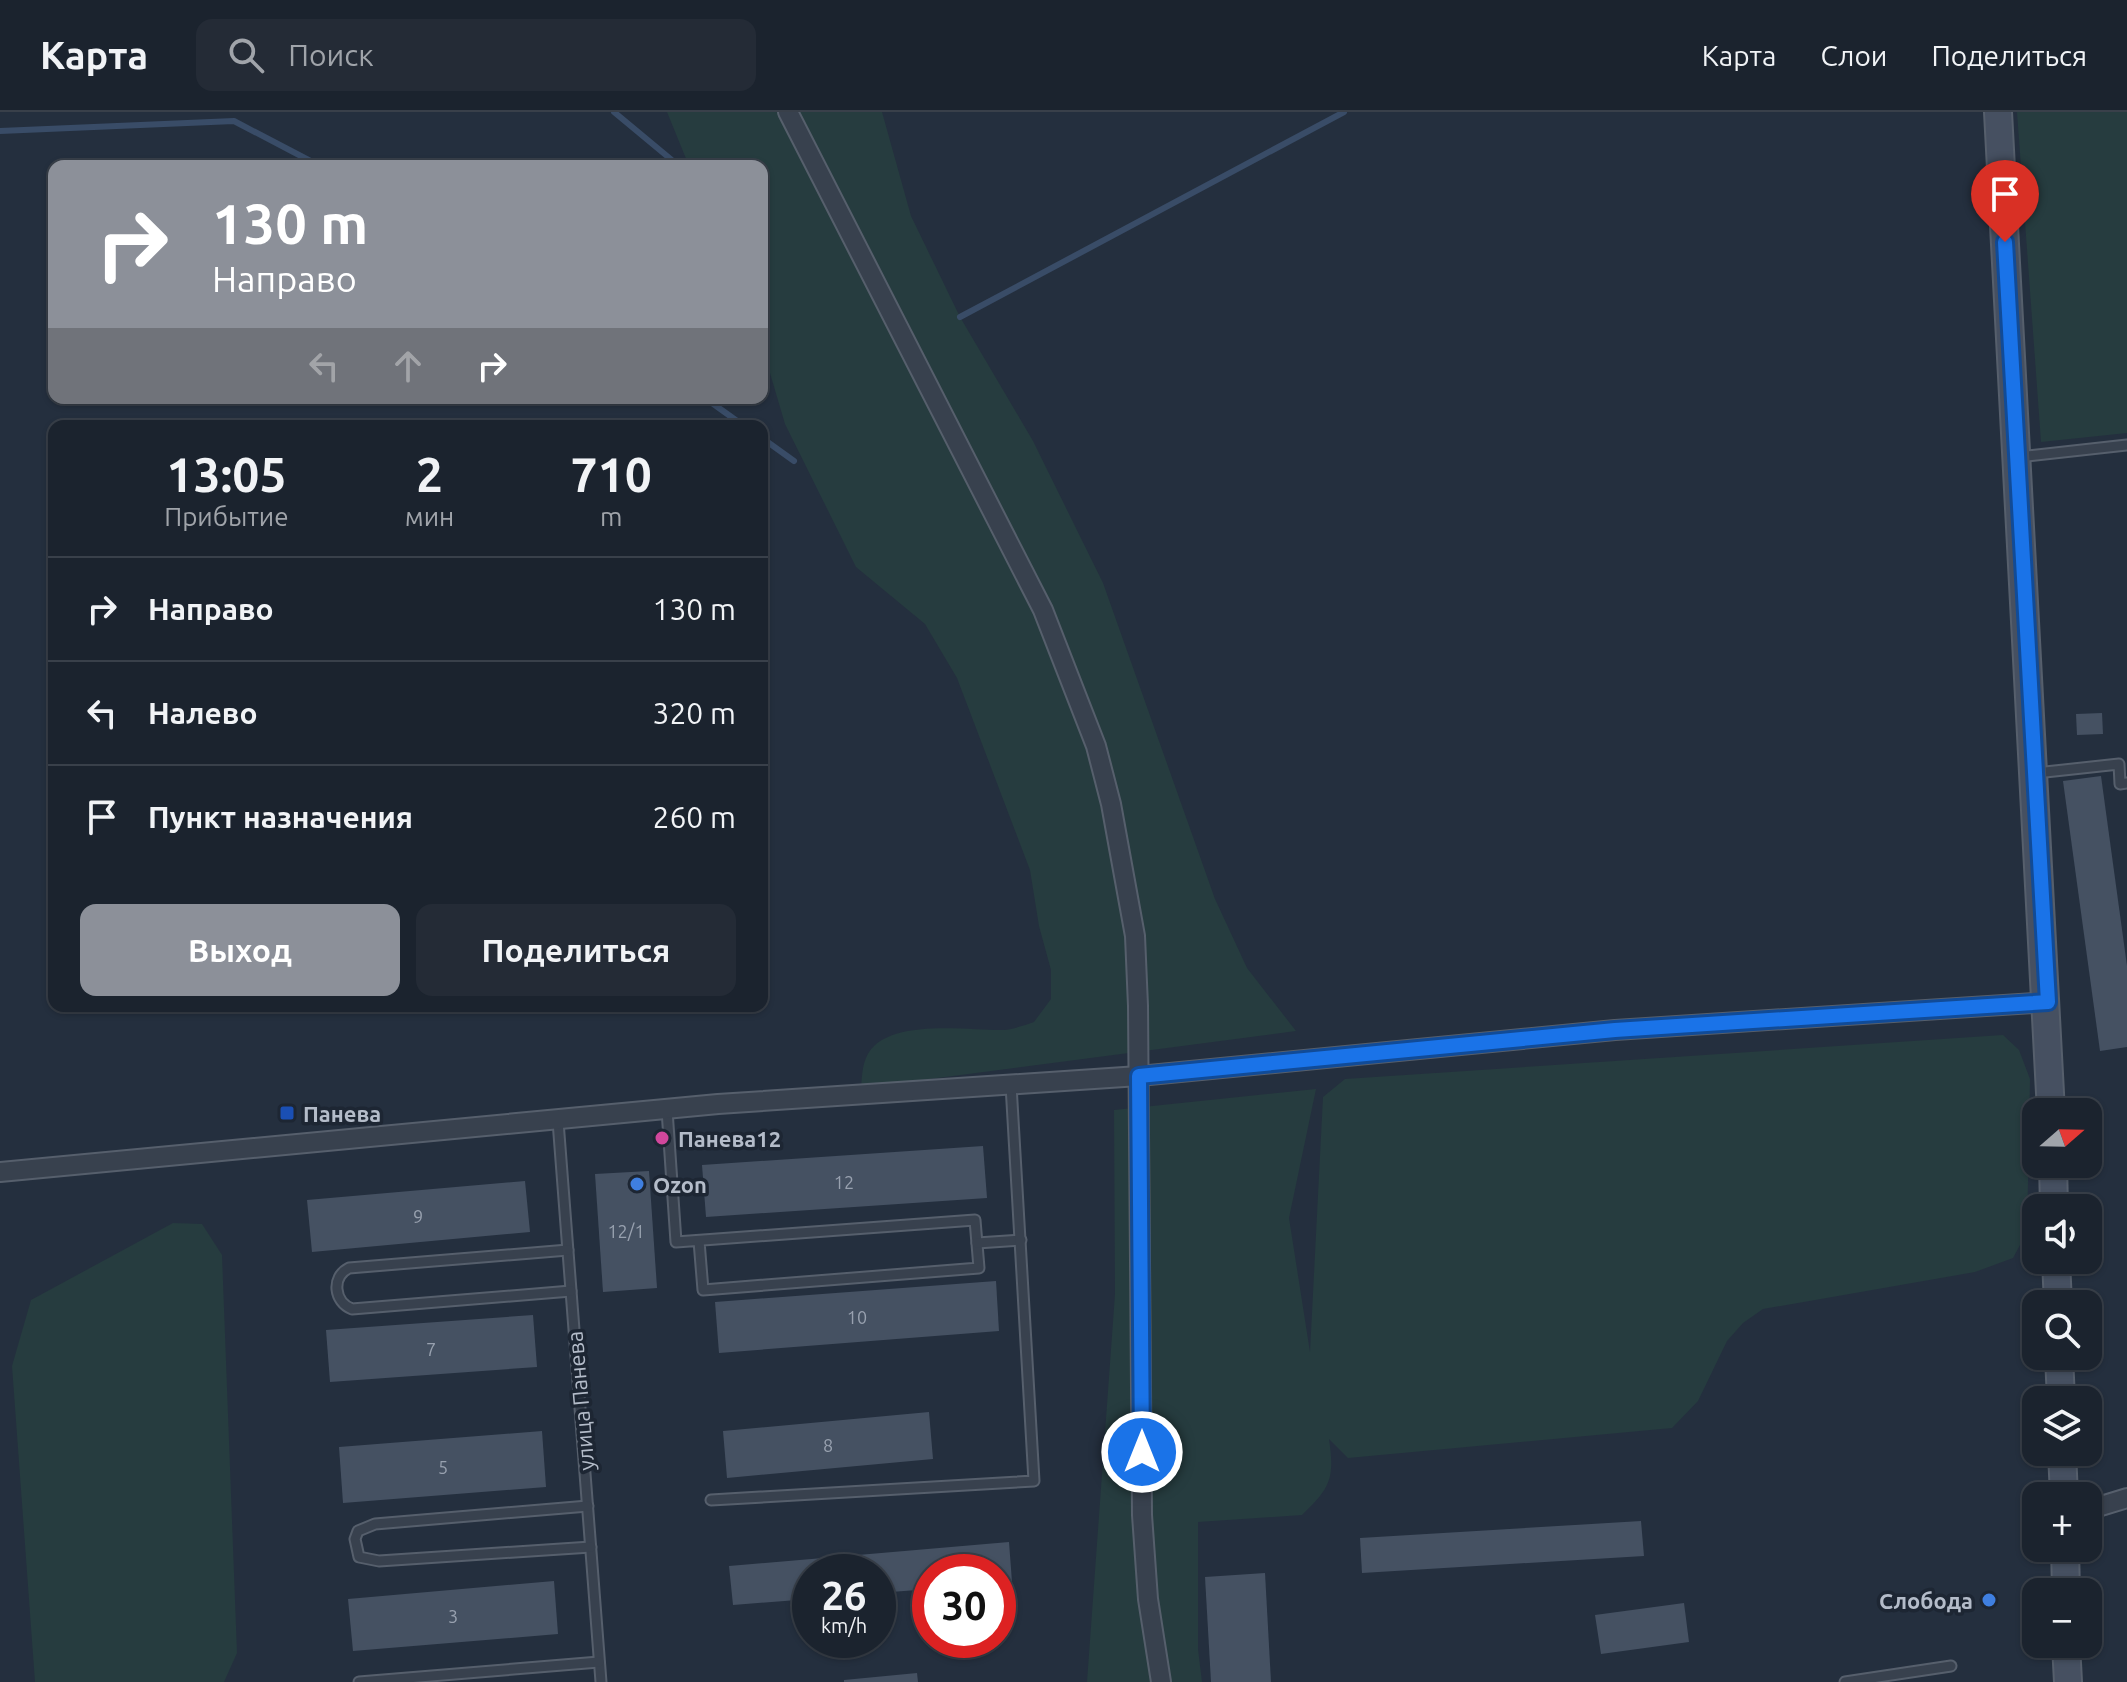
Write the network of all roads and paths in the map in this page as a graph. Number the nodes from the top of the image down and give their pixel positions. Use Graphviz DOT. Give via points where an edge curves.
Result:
graph roads {
  1 [pos="788,112"];
  2 [pos="1998,112"];
  3 [pos="2127,445"];
  4 [pos="2018,457"];
  5 [pos="2035,773"];
  6 [pos="2127,783"];
  7 [pos="2048,1002"];
  8 [pos="1139,1076"];
  9 [pos="1011,1085"];
  10 [pos="2051,1098"];
  11 [pos="667,1110"];
  12 [pos="558,1121"];
  13 [pos="0,1172"];
  14 [pos="1021,1240"];
  15 [pos="699,1241"];
  16 [pos="977,1243"];
  17 [pos="568,1250"];
  18 [pos="571,1291"];
  19 [pos="2127,1498"];
  20 [pos="711,1500"];
  21 [pos="588,1506"];
  22 [pos="2102,1506"];
  23 [pos="591,1547"];
  24 [pos="2067,1658"];
  25 [pos="599,1662"];
  26 [pos="1951,1666"];
  27 [pos="359,1682"];
  28 [pos="601,1682"];
  29 [pos="1161,1682"];
  30 [pos="1845,1682"];
  31 [pos="2068,1682"];
  1 -- 8 [label="street" via="1009,537 1072,680 1096,746 1124,865 1135,936"];
  2 -- 4 [label="main road"];
  3 -- 4 [label="lane"];
  4 -- 5 [label="main road"];
  5 -- 6 [label="lane" via="2119,764 2120,784"];
  5 -- 7 [label="main road"];
  7 -- 8 [label="street" via="1615,1030"];
  7 -- 10 [label="main road"];
  8 -- 9 [label="street"];
  8 -- 29 [label="street" via="1142,1515"];
  9 -- 11 [label="street"];
  9 -- 14 [label="lane"];
  11 -- 12 [label="street"];
  11 -- 15 [label="lane" via="676,1242"];
  12 -- 13 [label="street"];
  12 -- 17 [label="lane, улица Панева"];
  14 -- 16 [label="lane"];
  14 -- 20 [label="lane" via="1034,1481"];
  15 -- 16 [label="lane" via="975,1220"];
  15 -- 16 [label="lane" via="703,1290 979,1268"];
  17 -- 18 [label="lane, улица Панева"];
  17 -- 18 [label="lane" via="349,1268 337,1281 338,1296 352,1309"];
  18 -- 21 [label="lane, улица Панева"];
  19 -- 22 [label="street"];
  21 -- 23 [label="lane, улица Панева"];
  21 -- 23 [label="lane" via="375,1524 364,1526 355,1539 359,1557 379,1561"];
  23 -- 25 [label="lane, улица Панева"];
  24 -- 31 [label="main road"];
  25 -- 27 [label="lane"];
  25 -- 28 [label="lane, улица Панева"];
  26 -- 30 [label="lane"];
}
